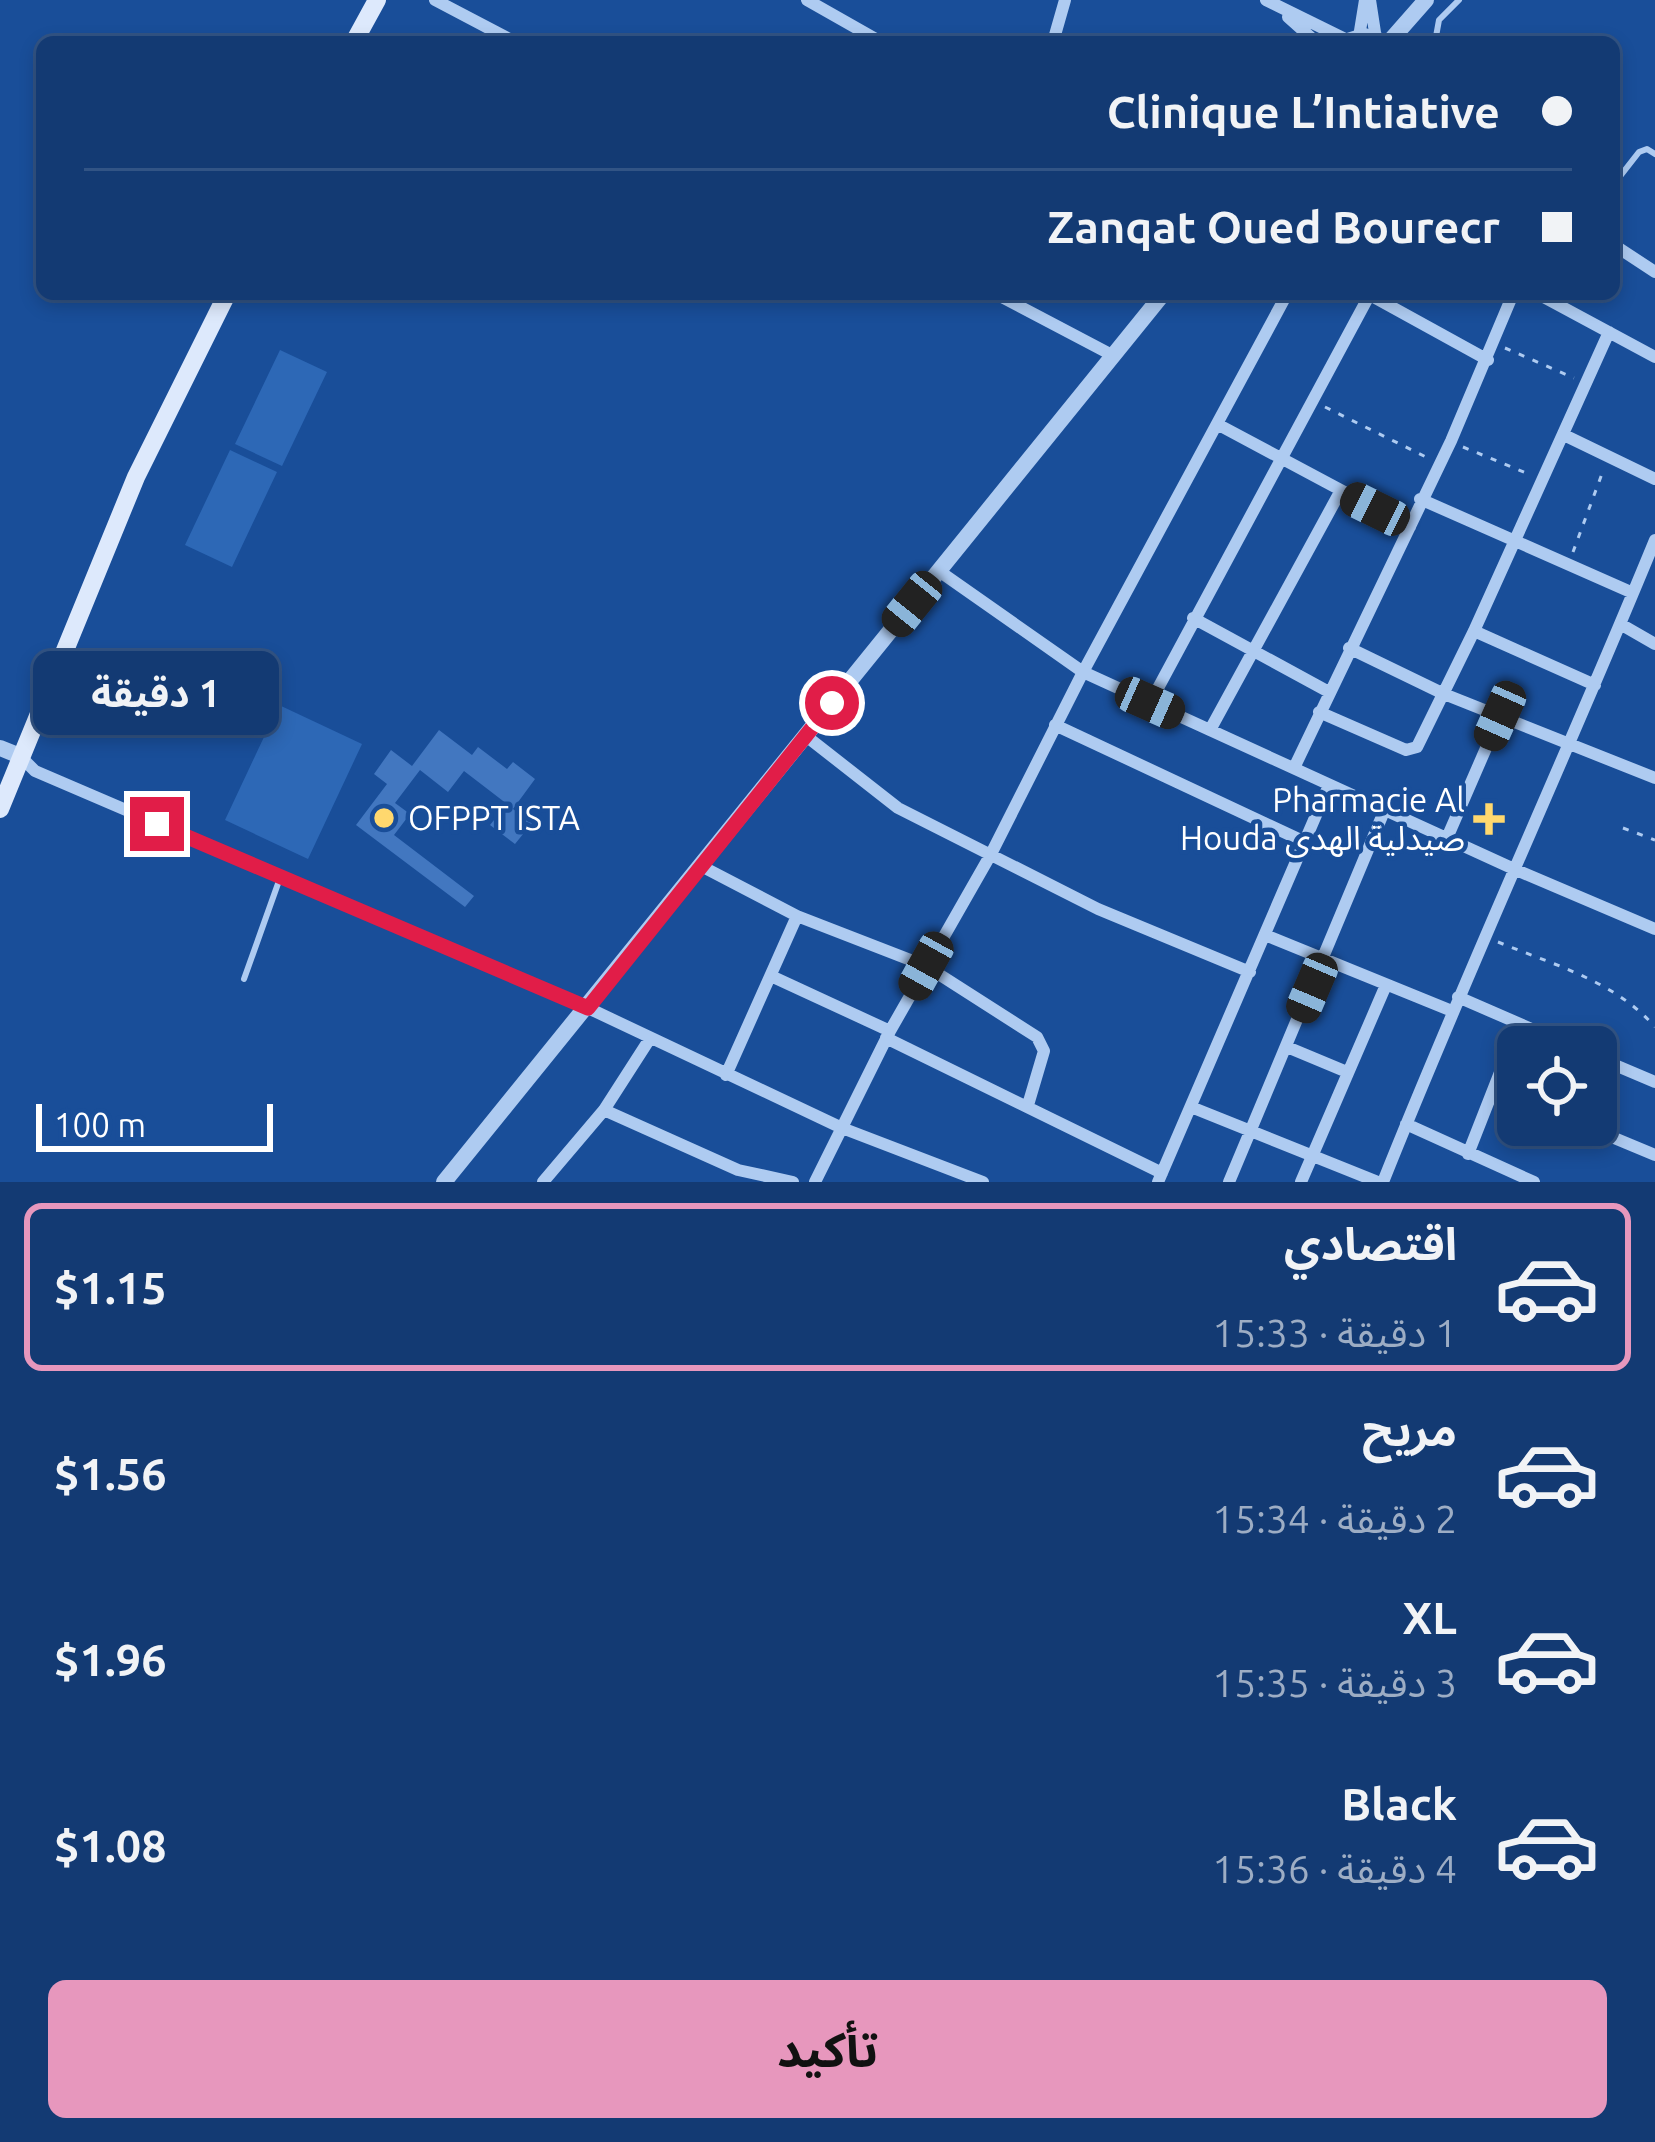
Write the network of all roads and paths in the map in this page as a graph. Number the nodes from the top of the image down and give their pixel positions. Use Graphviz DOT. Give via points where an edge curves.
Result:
graph roads {
  1 [pos="435,0"];
  2 [pos="807,0"];
  3 [pos="1065,0"];
  4 [pos="1368,0"];
  5 [pos="1459,0"];
  6 [pos="1425,1"];
  7 [pos="1272,4"];
  8 [pos="504,36"];
  9 [pos="870,36"];
  10 [pos="1055,36"];
  11 [pos="1309,36"];
  12 [pos="1356,36"];
  13 [pos="1367,36"];
  14 [pos="1373,36"];
  15 [pos="1409,36"];
  16 [pos="1436,36"];
  17 [pos="1655,154"];
  18 [pos="1620,176"];
  19 [pos="1620,248"];
  20 [pos="1655,272"];
  21 [pos="224,300"];
  22 [pos="1007,300"];
  23 [pos="1158,300"];
  24 [pos="1284,300"];
  25 [pos="1367,300"];
  26 [pos="1381,300"];
  27 [pos="1510,300"];
  28 [pos="1549,300"];
  29 [pos="1609,332"];
  30 [pos="1493,343"];
  31 [pos="1112,355"];
  32 [pos="1655,357"];
  33 [pos="1488,360"];
  34 [pos="1586,383"];
  35 [pos="1313,400"];
  36 [pos="1217,424"];
  37 [pos="1564,435"];
  38 [pos="1451,441"];
  39 [pos="1608,458"];
  40 [pos="1281,460"];
  41 [pos="1438,463"];
  42 [pos="1655,479"];
  43 [pos="1541,480"];
  44 [pos="1340,492"];
  45 [pos="1420,500"];
  46 [pos="1410,527"];
  47 [pos="1516,540"];
  48 [pos="1655,540"];
  49 [pos="1568,564"];
  50 [pos="939,571"];
  51 [pos="1633,593"];
  52 [pos="1193,618"];
  53 [pos="1622,625"];
  54 [pos="1474,631"];
  55 [pos="1655,644"];
  56 [pos="1349,648"];
  57 [pos="1254,654"];
  58 [pos="1083,672"];
  59 [pos="1595,685"];
  60 [pos="1329,692"];
  61 [pos="1444,694"];
  62 [pos="1150,703"];
  63 [pos="1319,712"];
  64 [pos="1500,716"];
  65 [pos="1055,725"];
  66 [pos="1210,730"];
  67 [pos="806,736"];
  68 [pos="1570,744"];
  69 [pos="0,748"];
  70 [pos="11,765"];
  71 [pos="1294,768"];
  72 [pos="1655,778"];
  73 [pos="1329,784"];
  74 [pos="0,809"];
  75 [pos="1385,809"];
  76 [pos="1623,828"];
  77 [pos="1447,838"];
  78 [pos="1655,840"];
  79 [pos="1305,842"];
  80 [pos="991,854"];
  81 [pos="703,867"];
  82 [pos="1514,869"];
  83 [pos="280,878"];
  84 [pos="797,916"];
  85 [pos="1655,929"];
  86 [pos="1265,935"];
  87 [pos="1486,937"];
  88 [pos="1325,958"];
  89 [pos="926,966"];
  90 [pos="1250,972"];
  91 [pos="771,976"];
  92 [pos="244,979"];
  93 [pos="1386,985"];
  94 [pos="1455,1004"];
  95 [pos="588,1008"];
  96 [pos="1519,1024"];
  97 [pos="1524,1026"];
  98 [pos="1655,1028"];
  99 [pos="888,1035"];
  100 [pos="649,1040"];
  101 [pos="1287,1047"];
  102 [pos="1617,1066"];
  103 [pos="1347,1072"];
  104 [pos="726,1075"];
  105 [pos="1655,1082"];
  106 [pos="1494,1088"];
  107 [pos="1497,1089"];
  108 [pos="1028,1105"];
  109 [pos="1191,1107"];
  110 [pos="604,1110"];
  111 [pos="1406,1124"];
  112 [pos="842,1128"];
  113 [pos="1250,1130"];
  114 [pos="1617,1139"];
  115 [pos="1313,1153"];
  116 [pos="1468,1154"];
  117 [pos="1655,1155"];
  118 [pos="735,1176"];
  119 [pos="1160,1178"];
  120 [pos="444,1182"];
  121 [pos="543,1182"];
  122 [pos="793,1182"];
  123 [pos="815,1182"];
  124 [pos="983,1182"];
  125 [pos="1228,1182"];
  126 [pos="1301,1182"];
  127 [pos="1381,1182"];
  128 [pos="1534,1182"];
  1 -- 8 [label="street"];
  2 -- 9 [label="street"];
  3 -- 10 [label="street"];
  4 -- 13 [label="street"];
  5 -- 16 [label="lane" via="1439,20"];
  6 -- 14 [label="street"];
  6 -- 15 [label="street"];
  7 -- 11 [label="street"];
  7 -- 12 [label="street"];
  17 -- 18 [label="lane" via="1639,152"];
  19 -- 20 [label="street"];
  21 -- 70 [label="main road" via="136,477"];
  22 -- 31 [label="street"];
  23 -- 31 [label="street"];
  24 -- 36 [label="street"];
  25 -- 35 [label="street"];
  26 -- 33 [label="street"];
  27 -- 30 [label="street"];
  28 -- 29 [label="street"];
  29 -- 32 [label="street"];
  29 -- 34 [label="street"];
  30 -- 33 [label="street"];
  30 -- 34 [label="path"];
  31 -- 50 [label="street"];
  33 -- 38 [label="street"];
  34 -- 37 [label="street"];
  35 -- 40 [label="street"];
  35 -- 41 [label="path"];
  36 -- 40 [label="street"];
  36 -- 58 [label="street"];
  37 -- 39 [label="street"];
  37 -- 43 [label="street"];
  38 -- 41 [label="street"];
  38 -- 43 [label="path"];
  39 -- 42 [label="street"];
  39 -- 49 [label="path"];
  40 -- 44 [label="street"];
  40 -- 52 [label="street"];
  41 -- 45 [label="street"];
  43 -- 47 [label="street"];
  44 -- 46 [label="street"];
  44 -- 57 [label="street"];
  45 -- 46 [label="street"];
  45 -- 47 [label="street"];
  46 -- 56 [label="street"];
  47 -- 49 [label="street"];
  47 -- 54 [label="street"];
  48 -- 51 [label="street"];
  49 -- 51 [label="street"];
  50 -- 58 [label="street"];
  50 -- 67 [label="street"];
  51 -- 53 [label="street"];
  52 -- 57 [label="street"];
  52 -- 62 [label="street"];
  53 -- 55 [label="street"];
  53 -- 59 [label="street"];
  54 -- 59 [label="street"];
  54 -- 61 [label="street"];
  56 -- 60 [label="street"];
  56 -- 61 [label="street"];
  57 -- 60 [label="street"];
  57 -- 66 [label="street"];
  58 -- 62 [label="street"];
  58 -- 65 [label="street"];
  59 -- 68 [label="street"];
  60 -- 63 [label="street"];
  61 -- 63 [label="street" via="1410,751"];
  61 -- 64 [label="street"];
  62 -- 66 [label="street"];
  63 -- 71 [label="street"];
  64 -- 68 [label="street"];
  64 -- 77 [label="street"];
  65 -- 79 [label="street"];
  65 -- 80 [label="street"];
  66 -- 71 [label="street"];
  67 -- 80 [label="street" via="898,808"];
  67 -- 81 [label="street"];
  68 -- 72 [label="street"];
  68 -- 82 [label="street"];
  69 -- 70 [label="street"];
  70 -- 74 [label="main road"];
  70 -- 83 [label="street"];
  71 -- 73 [label="street"];
  73 -- 75 [label="street"];
  73 -- 79 [label="street"];
  75 -- 77 [label="street"];
  75 -- 88 [label="street"];
  76 -- 78 [label="path"];
  77 -- 82 [label="street"];
  79 -- 86 [label="street"];
  80 -- 89 [label="street"];
  80 -- 90 [label="street"];
  81 -- 84 [label="street"];
  81 -- 95 [label="street"];
  82 -- 85 [label="street"];
  82 -- 87 [label="street"];
  83 -- 92 [label="lane"];
  83 -- 95 [label="street"];
  84 -- 89 [label="street"];
  84 -- 91 [label="street"];
  86 -- 88 [label="street"];
  86 -- 90 [label="street"];
  87 -- 94 [label="street"];
  87 -- 98 [label="path" via="1601,984 1634,1003"];
  88 -- 93 [label="street"];
  88 -- 101 [label="street"];
  89 -- 99 [label="street"];
  89 -- 108 [label="street" via="1042,1043"];
  90 -- 109 [label="street"];
  91 -- 99 [label="street"];
  91 -- 104 [label="street"];
  93 -- 94 [label="street"];
  93 -- 103 [label="street"];
  94 -- 96 [label="street"];
  94 -- 111 [label="street"];
  95 -- 100 [label="street"];
  95 -- 120 [label="street"];
  96 -- 97 [label="street"];
  96 -- 106 [label="street"];
  99 -- 108 [label="street"];
  99 -- 112 [label="street"];
  100 -- 104 [label="street"];
  100 -- 110 [label="street"];
  101 -- 103 [label="street"];
  101 -- 113 [label="street"];
  102 -- 105 [label="street"];
  103 -- 115 [label="street"];
  104 -- 112 [label="street"];
  106 -- 107 [label="street"];
  106 -- 116 [label="street"];
  108 -- 119 [label="street"];
  109 -- 113 [label="street"];
  109 -- 119 [label="street"];
  110 -- 118 [label="street"];
  110 -- 121 [label="street"];
  111 -- 116 [label="street"];
  111 -- 127 [label="street"];
  112 -- 123 [label="street"];
  112 -- 124 [label="street"];
  113 -- 115 [label="street"];
  113 -- 125 [label="street"];
  114 -- 117 [label="street"];
  115 -- 126 [label="street"];
  115 -- 127 [label="street"];
  116 -- 128 [label="street"];
  118 -- 122 [label="street"];
}
